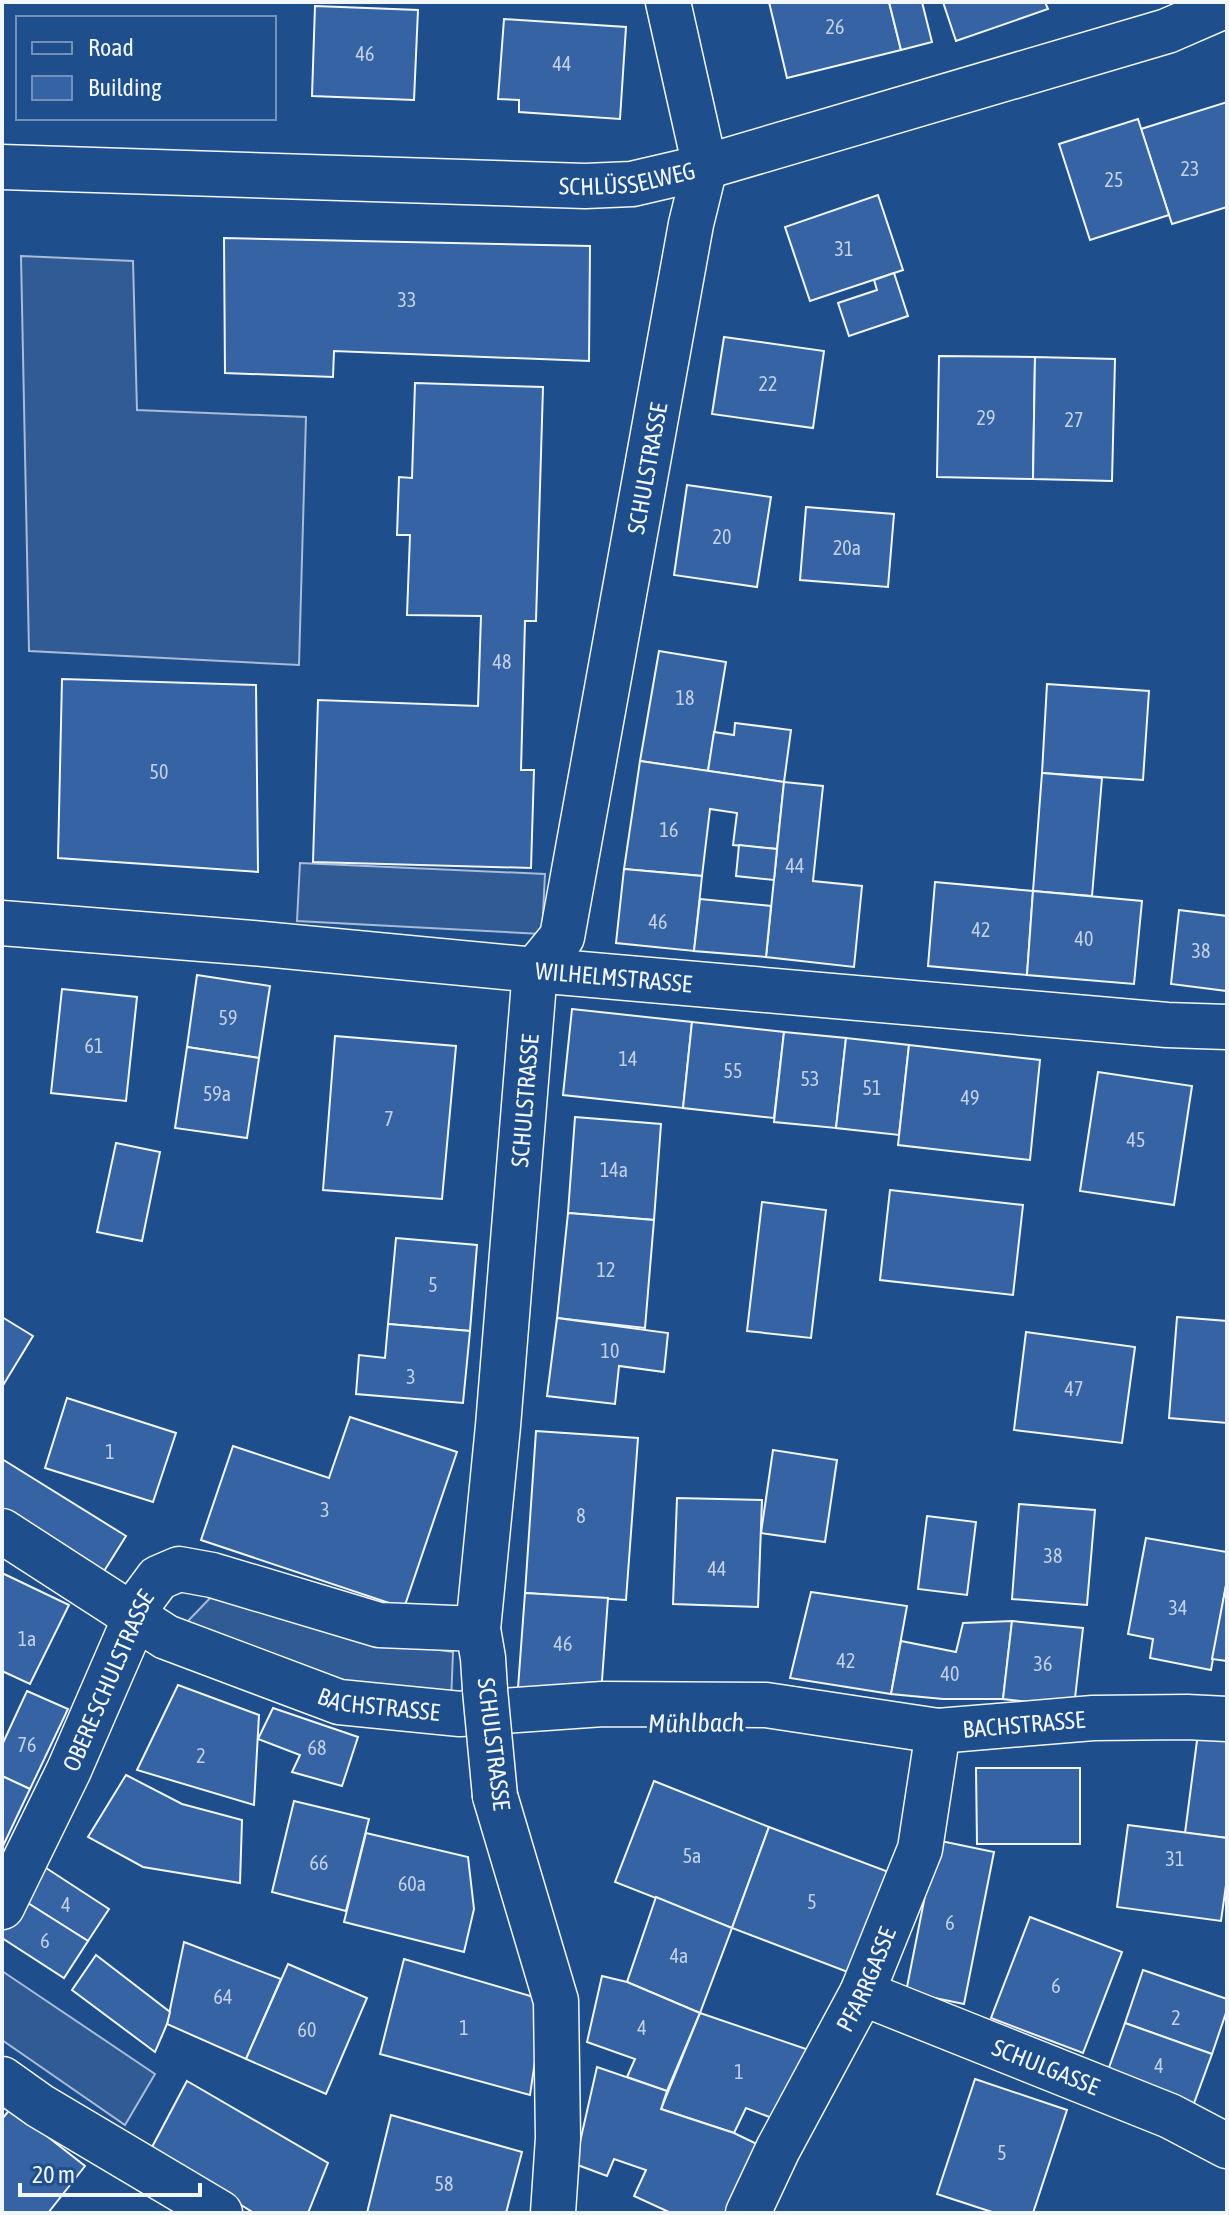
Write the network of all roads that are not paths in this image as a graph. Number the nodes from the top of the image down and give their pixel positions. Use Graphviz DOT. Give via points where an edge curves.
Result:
graph roads {
  1 [pos="668,2"];
  2 [pos="1227,5"];
  3 [pos="2,167"];
  4 [pos="705,167"];
  5 [pos="2,923"];
  6 [pos="535,970"];
  7 [pos="1227,1027"];
  8 [pos="2,1531"];
  9 [pos="135,1617"];
  10 [pos="478,1629"];
  11 [pos="1227,1719"];
  12 [pos="938,1731"];
  13 [pos="2,1907"];
  14 [pos="862,1993"];
  15 [pos="2,2079"];
  16 [pos="1227,2146"];
  17 [pos="220,2213"];
  18 [pos="553,2213"];
  19 [pos="748,2213"];
  1 -- 4 [label="street, SCHULSTRASSE"];
  2 -- 4 [label="street, SCHLÜSSELWEG" via="1167,31"];
  3 -- 4 [label="street, SCHLÜSSELWEG" via="585,186 632,184"];
  4 -- 6 [label="street, SCHULSTRASSE" via="562,937"];
  5 -- 6 [label="street, WILHELMSTRASSE"];
  6 -- 7 [label="street, WILHELMSTRASSE"];
  6 -- 10 [label="street, SCHULSTRASSE"];
  8 -- 9 [label="street, BACHSTRASSE"];
  9 -- 10 [label="street, OBERE SCHULSTRASSE" via="158,1578 179,1569 379,1625"];
  9 -- 12 [label="street, BACHSTRASSE" via="166,1637 339,1702 460,1714 603,1704 766,1705"];
  9 -- 13 [label="street, OBERE SCHULSTRASSE"];
  10 -- 18 [label="street, SCHULSTRASSE, bridge" via="495,1796 556,2001"];
  11 -- 12 [label="street, BACHSTRASSE" via="1093,1718"];
  12 -- 14 [label="street, PFARRGASSE" via="920,1849"];
  14 -- 16 [label="street, SCHULGASSE" via="1170,2116"];
  14 -- 19 [label="street, PFARRGASSE"];
  15 -- 17 [label="street"];
}
